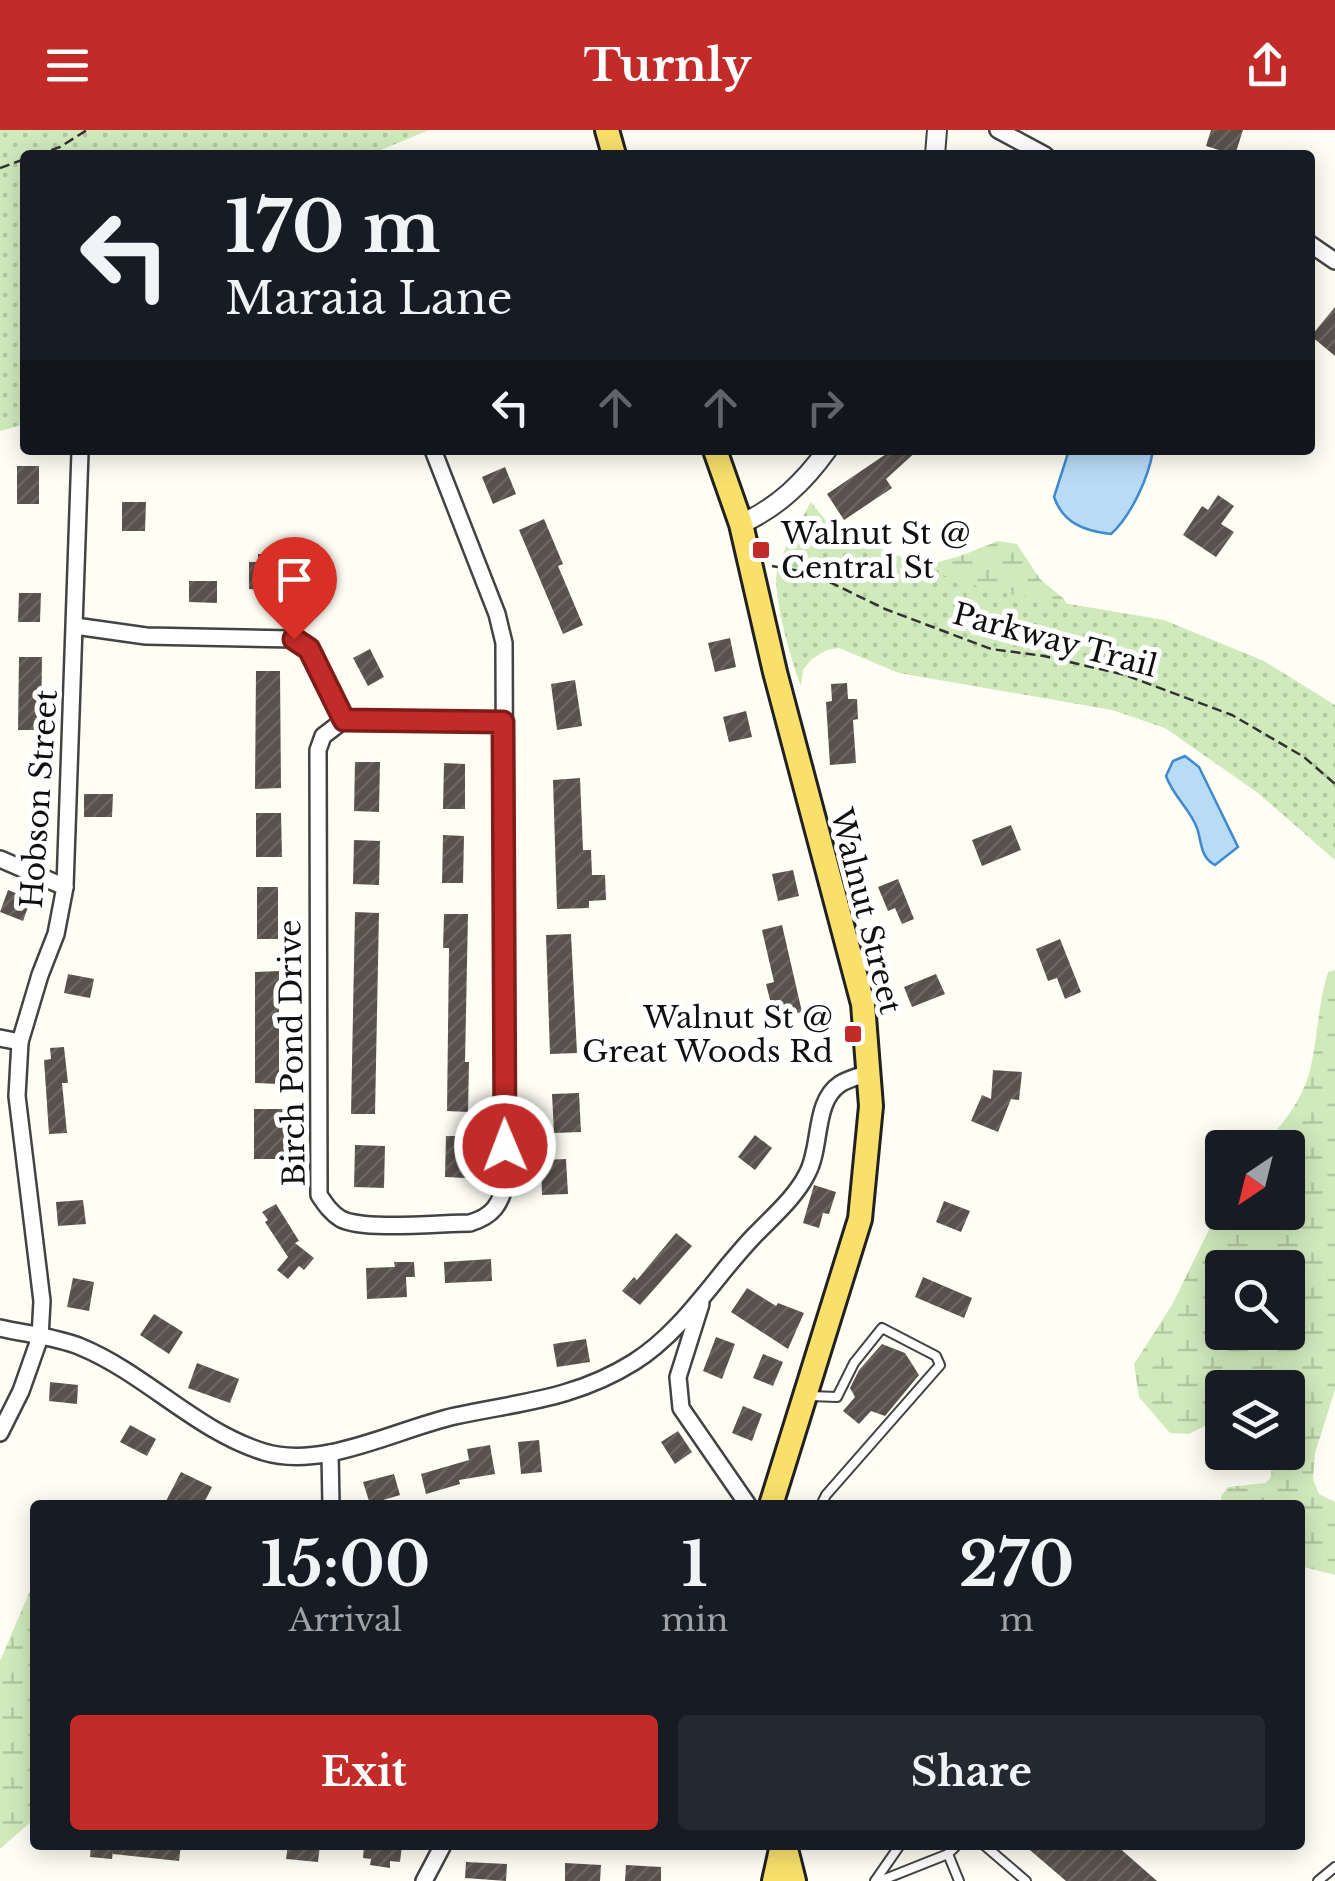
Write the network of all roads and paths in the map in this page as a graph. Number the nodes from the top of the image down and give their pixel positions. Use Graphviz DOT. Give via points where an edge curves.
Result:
graph roads {
  1 [pos="87,130"];
  2 [pos="998,130"];
  3 [pos="52,150"];
  4 [pos="1036,150"];
  5 [pos="80,455"];
  6 [pos="435,455"];
  7 [pos="717,455"];
  8 [pos="824,455"];
  9 [pos="741,524"];
  10 [pos="751,562"];
  11 [pos="75,626"];
  12 [pos="344,720"];
  13 [pos="503,722"];
  14 [pos="1335,784"];
  15 [pos="0,859"];
  16 [pos="65,888"];
  17 [pos="0,1038"];
  18 [pos="20,1042"];
  19 [pos="868,1073"];
  20 [pos="704,1294"];
  21 [pos="0,1328"];
  22 [pos="40,1338"];
  23 [pos="806,1396"];
  24 [pos="0,1434"];
  25 [pos="330,1452"];
  26 [pos="331,1500"];
  27 [pos="745,1500"];
  28 [pos="773,1500"];
  29 [pos="824,1500"];
  30 [pos="440,1850"];
  31 [pos="782,1850"];
  32 [pos="785,1850"];
  33 [pos="897,1850"];
  34 [pos="952,1850"];
  35 [pos="990,1850"];
  36 [pos="948,1854"];
  37 [pos="1335,1867"];
  38 [pos="424,1881"];
  39 [pos="774,1881"];
  40 [pos="794,1881"];
  41 [pos="877,1881"];
  42 [pos="959,1881"];
  43 [pos="1026,1881"];
  44 [pos="1318,1881"];
  1 -- 3 [label="path"];
  2 -- 4 [label="street"];
  5 -- 11 [label="street, Hobson Street"];
  6 -- 13 [label="street" via="504,643"];
  7 -- 9 [label="main road, Walnut Street"];
  8 -- 9 [label="street" via="806,480"];
  9 -- 10 [label="main road, Walnut Street"];
  10 -- 14 [label="path, Parkway Trail" via="811,573 991,649 1125,674 1232,715 1304,756"];
  10 -- 19 [label="main road, Walnut Street" via="862,1004"];
  11 -- 12 [label="street" via="146,636 294,639 309,649"];
  11 -- 16 [label="street, Hobson Street"];
  12 -- 13 [label="street"];
  12 -- 13 [label="street, Birch Pond Drive" via="323,736 318,750 320,1195 342,1220 364,1224 470,1223 500,1204 506,1182"];
  15 -- 16 [label="street"];
  16 -- 18 [label="street, Hobson Street"];
  17 -- 18 [label="street"];
  18 -- 22 [label="street, Hobson Street" via="18,1096 42,1301"];
  19 -- 20 [label="street" via="839,1085 824,1103 808,1173"];
  19 -- 23 [label="main road, Walnut Street" via="860,1219"];
  20 -- 25 [label="street" via="636,1360 585,1389"];
  20 -- 27 [label="street" via="678,1377 681,1408"];
  21 -- 22 [label="street"];
  22 -- 24 [label="street, Hobson Street"];
  22 -- 25 [label="street" via="80,1346 213,1430 266,1453"];
  23 -- 28 [label="main road, Walnut Street"];
  23 -- 29 [label="lane" via="837,1398 882,1328 936,1356 940,1365"];
  25 -- 26 [label="street"];
  30 -- 38 [label="street"];
  31 -- 39 [label="main road"];
  32 -- 40 [label="main road"];
  33 -- 41 [label="lane"];
  34 -- 36 [label="lane"];
  35 -- 43 [label="lane"];
  36 -- 41 [label="lane"];
  36 -- 42 [label="lane"];
  37 -- 44 [label="lane"];
}
